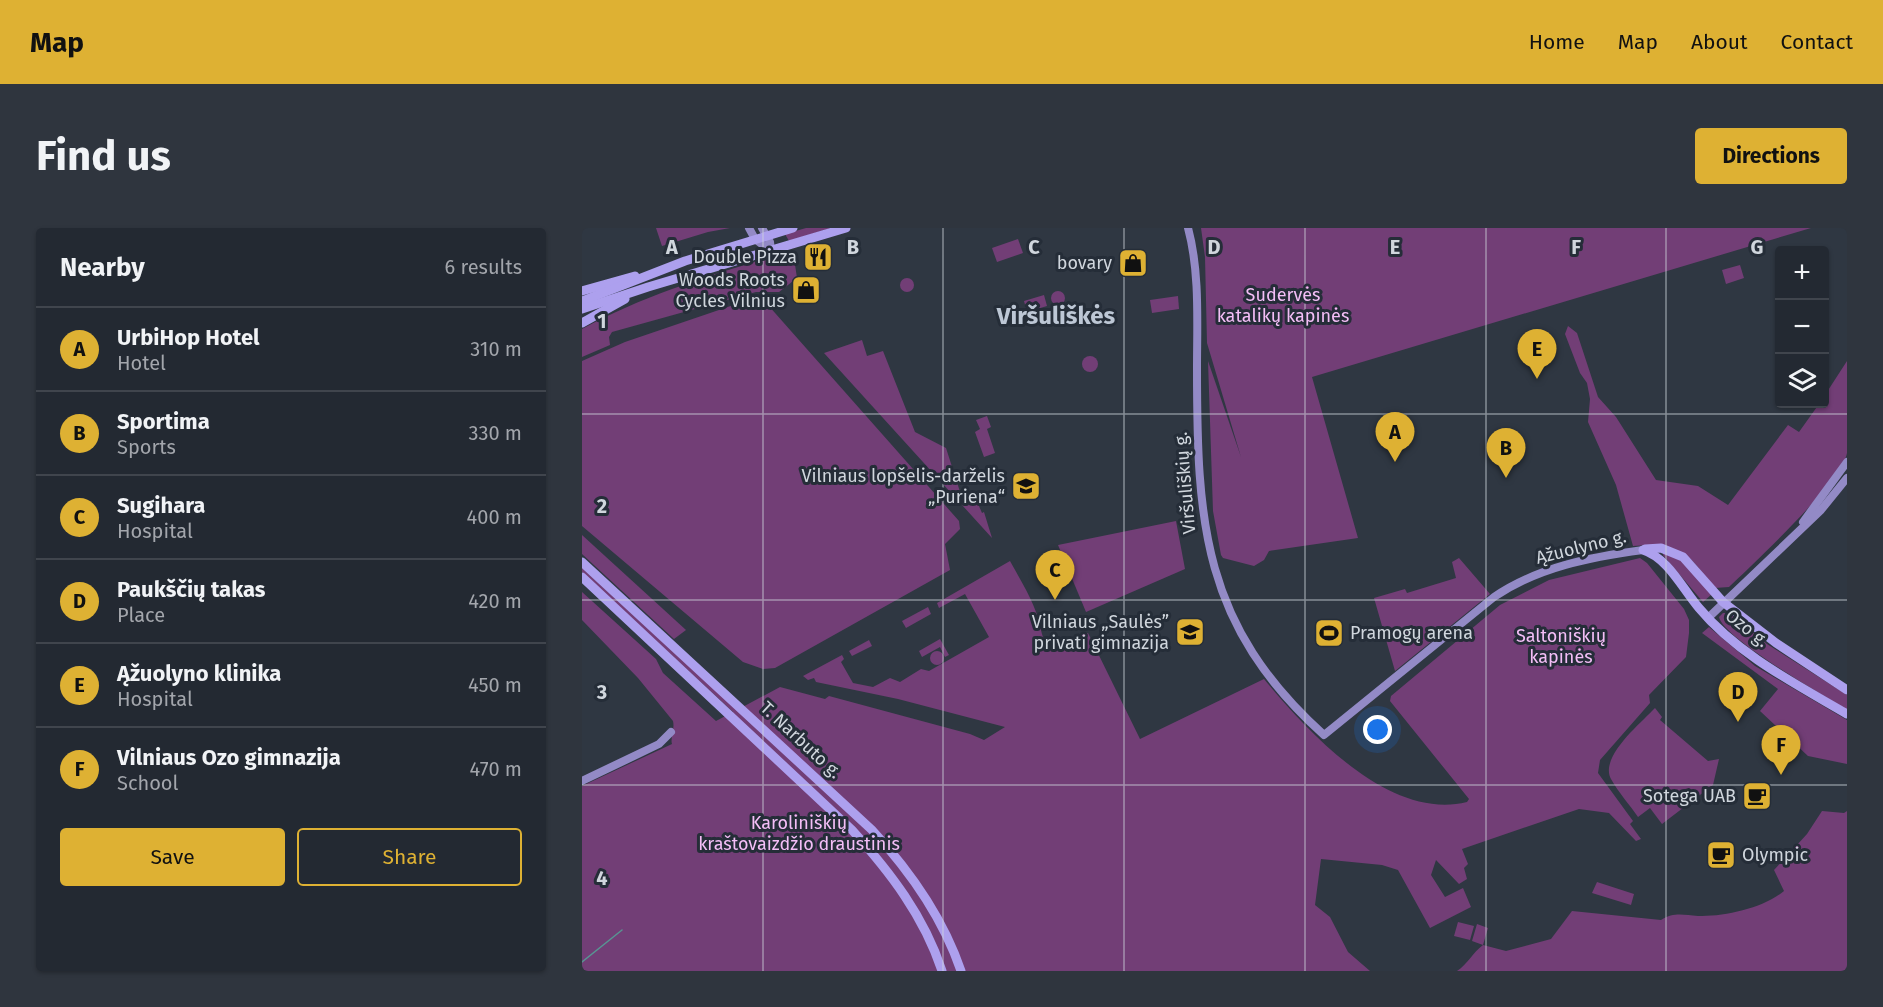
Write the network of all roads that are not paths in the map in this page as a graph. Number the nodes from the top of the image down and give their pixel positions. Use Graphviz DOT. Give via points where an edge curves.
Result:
graph roads {
  1 [pos="749,228"];
  2 [pos="793,228"];
  3 [pos="846,228"];
  4 [pos="1188,228"];
  5 [pos="764,232"];
  6 [pos="755,239"];
  7 [pos="771,251"];
  8 [pos="653,274"];
  9 [pos="648,287"];
  10 [pos="582,291"];
  11 [pos="582,301"];
  12 [pos="582,309"];
  13 [pos="582,323"];
  14 [pos="1847,462"];
  15 [pos="1847,478"];
  16 [pos="1792,536"];
  17 [pos="1643,550"];
  18 [pos="1683,557"];
  19 [pos="582,562"];
  20 [pos="582,578"];
  21 [pos="1723,602"];
  22 [pos="1708,618"];
  23 [pos="1847,690"];
  24 [pos="1847,714"];
  25 [pos="671,732"];
  26 [pos="1324,735"];
  27 [pos="582,781"];
  28 [pos="942,971"];
  29 [pos="961,971"];
  1 -- 6 [label="main road"];
  2 -- 5 [label="main road"];
  3 -- 7 [label="main road"];
  4 -- 26 [label="main road, Viršuliškių g." via="1194,279 1200,499 1212,563 1231,615 1251,650 1282,692"];
  5 -- 6 [label="main road"];
  5 -- 7 [label="main road"];
  6 -- 7 [label="main road"];
  6 -- 8 [label="main road"];
  7 -- 9 [label="main road"];
  8 -- 10 [label="main road" via="622,278"];
  8 -- 11 [label="main road"];
  9 -- 12 [label="main road"];
  9 -- 13 [label="main road"];
  14 -- 16 [label="main road"];
  15 -- 16 [label="main road" via="1821,510"];
  16 -- 21 [label="main road"];
  17 -- 18 [label="main road, Ąžuolyno g." via="1661,548"];
  17 -- 22 [label="main road, Ozo g." via="1659,557"];
  17 -- 26 [label="main road, Ąžuolyno g." via="1560,566 1513,585"];
  18 -- 21 [label="main road, Ozo g."];
  19 -- 29 [label="main road, T. Narbuto g." via="879,837 925,897"];
  20 -- 28 [label="main road, T. Narbuto g." via="852,830 912,906"];
  21 -- 22 [label="main road"];
  21 -- 23 [label="main road, Ozo g."];
  22 -- 24 [label="main road, Ozo g." via="1785,677"];
  25 -- 27 [label="main road" via="659,744"];
}
